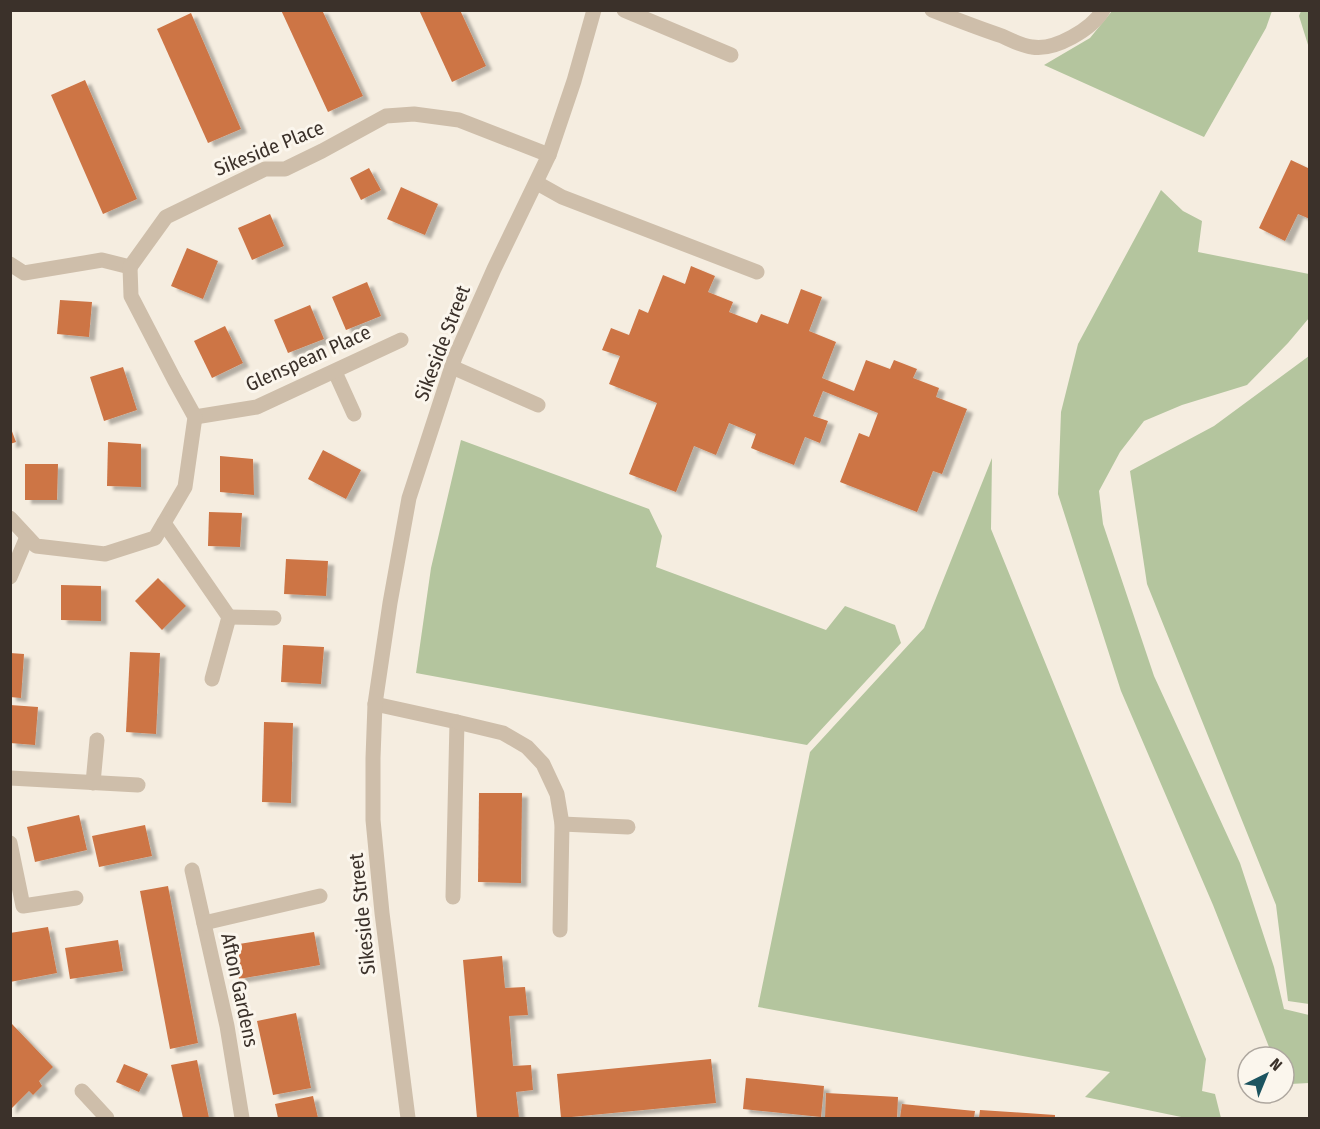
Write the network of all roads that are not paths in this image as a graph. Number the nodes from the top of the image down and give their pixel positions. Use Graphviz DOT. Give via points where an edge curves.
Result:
graph roads {
  1 [pos="594,10"];
  2 [pos="624,10"];
  3 [pos="932,10"];
  4 [pos="1103,10"];
  5 [pos="731,55"];
  6 [pos="549,155"];
  7 [pos="537,183"];
  8 [pos="10,264"];
  9 [pos="130,267"];
  10 [pos="757,272"];
  11 [pos="401,340"];
  12 [pos="452,367"];
  13 [pos="335,372"];
  14 [pos="538,405"];
  15 [pos="354,414"];
  16 [pos="195,417"];
  17 [pos="10,518"];
  18 [pos="164,523"];
  19 [pos="27,537"];
  20 [pos="10,577"];
  21 [pos="229,617"];
  22 [pos="274,618"];
  23 [pos="212,679"];
  24 [pos="375,704"];
  25 [pos="457,722"];
  26 [pos="97,740"];
  27 [pos="10,778"];
  28 [pos="93,783"];
  29 [pos="138,785"];
  30 [pos="562,824"];
  31 [pos="628,826"];
  32 [pos="10,843"];
  33 [pos="192,870"];
  34 [pos="320,896"];
  35 [pos="453,897"];
  36 [pos="76,898"];
  37 [pos="204,923"];
  38 [pos="560,930"];
  39 [pos="82,1091"];
  40 [pos="101,1117"];
  41 [pos="243,1119"];
  42 [pos="408,1119"];
  1 -- 6 [label="street, Sikeside Street"];
  2 -- 5 [label="street"];
  3 -- 4 [label="street" via="1033,48 1064,41 1086,28"];
  6 -- 7 [label="street, Sikeside Street"];
  6 -- 9 [label="street, Sikeside Place" via="459,120 414,114 386,116 285,169 265,169 166,216"];
  7 -- 10 [label="street" via="562,197"];
  7 -- 12 [label="street, Sikeside Street"];
  8 -- 9 [label="street" via="24,273 102,260"];
  9 -- 16 [label="street" via="131,296"];
  11 -- 13 [label="street, Glenspean Place"];
  12 -- 14 [label="street"];
  12 -- 24 [label="street, Sikeside Street" via="410,498"];
  13 -- 15 [label="street"];
  13 -- 16 [label="street, Glenspean Place" via="257,406"];
  16 -- 18 [label="street" via="185,487"];
  17 -- 19 [label="street"];
  18 -- 19 [label="street" via="155,538 105,554 36,546"];
  18 -- 21 [label="street"];
  19 -- 20 [label="street"];
  21 -- 22 [label="street"];
  21 -- 23 [label="street"];
  24 -- 25 [label="street"];
  24 -- 42 [label="street, Sikeside Street" via="373,820"];
  25 -- 30 [label="street" via="503,733 526,747 543,764 558,794"];
  25 -- 35 [label="street"];
  26 -- 28 [label="street"];
  27 -- 28 [label="street"];
  28 -- 29 [label="street"];
  30 -- 31 [label="street"];
  30 -- 38 [label="street"];
  32 -- 36 [label="street" via="23,906"];
  33 -- 37 [label="street, Afton Gardens"];
  34 -- 37 [label="street"];
  37 -- 41 [label="street, Afton Gardens"];
  39 -- 40 [label="street"];
}
